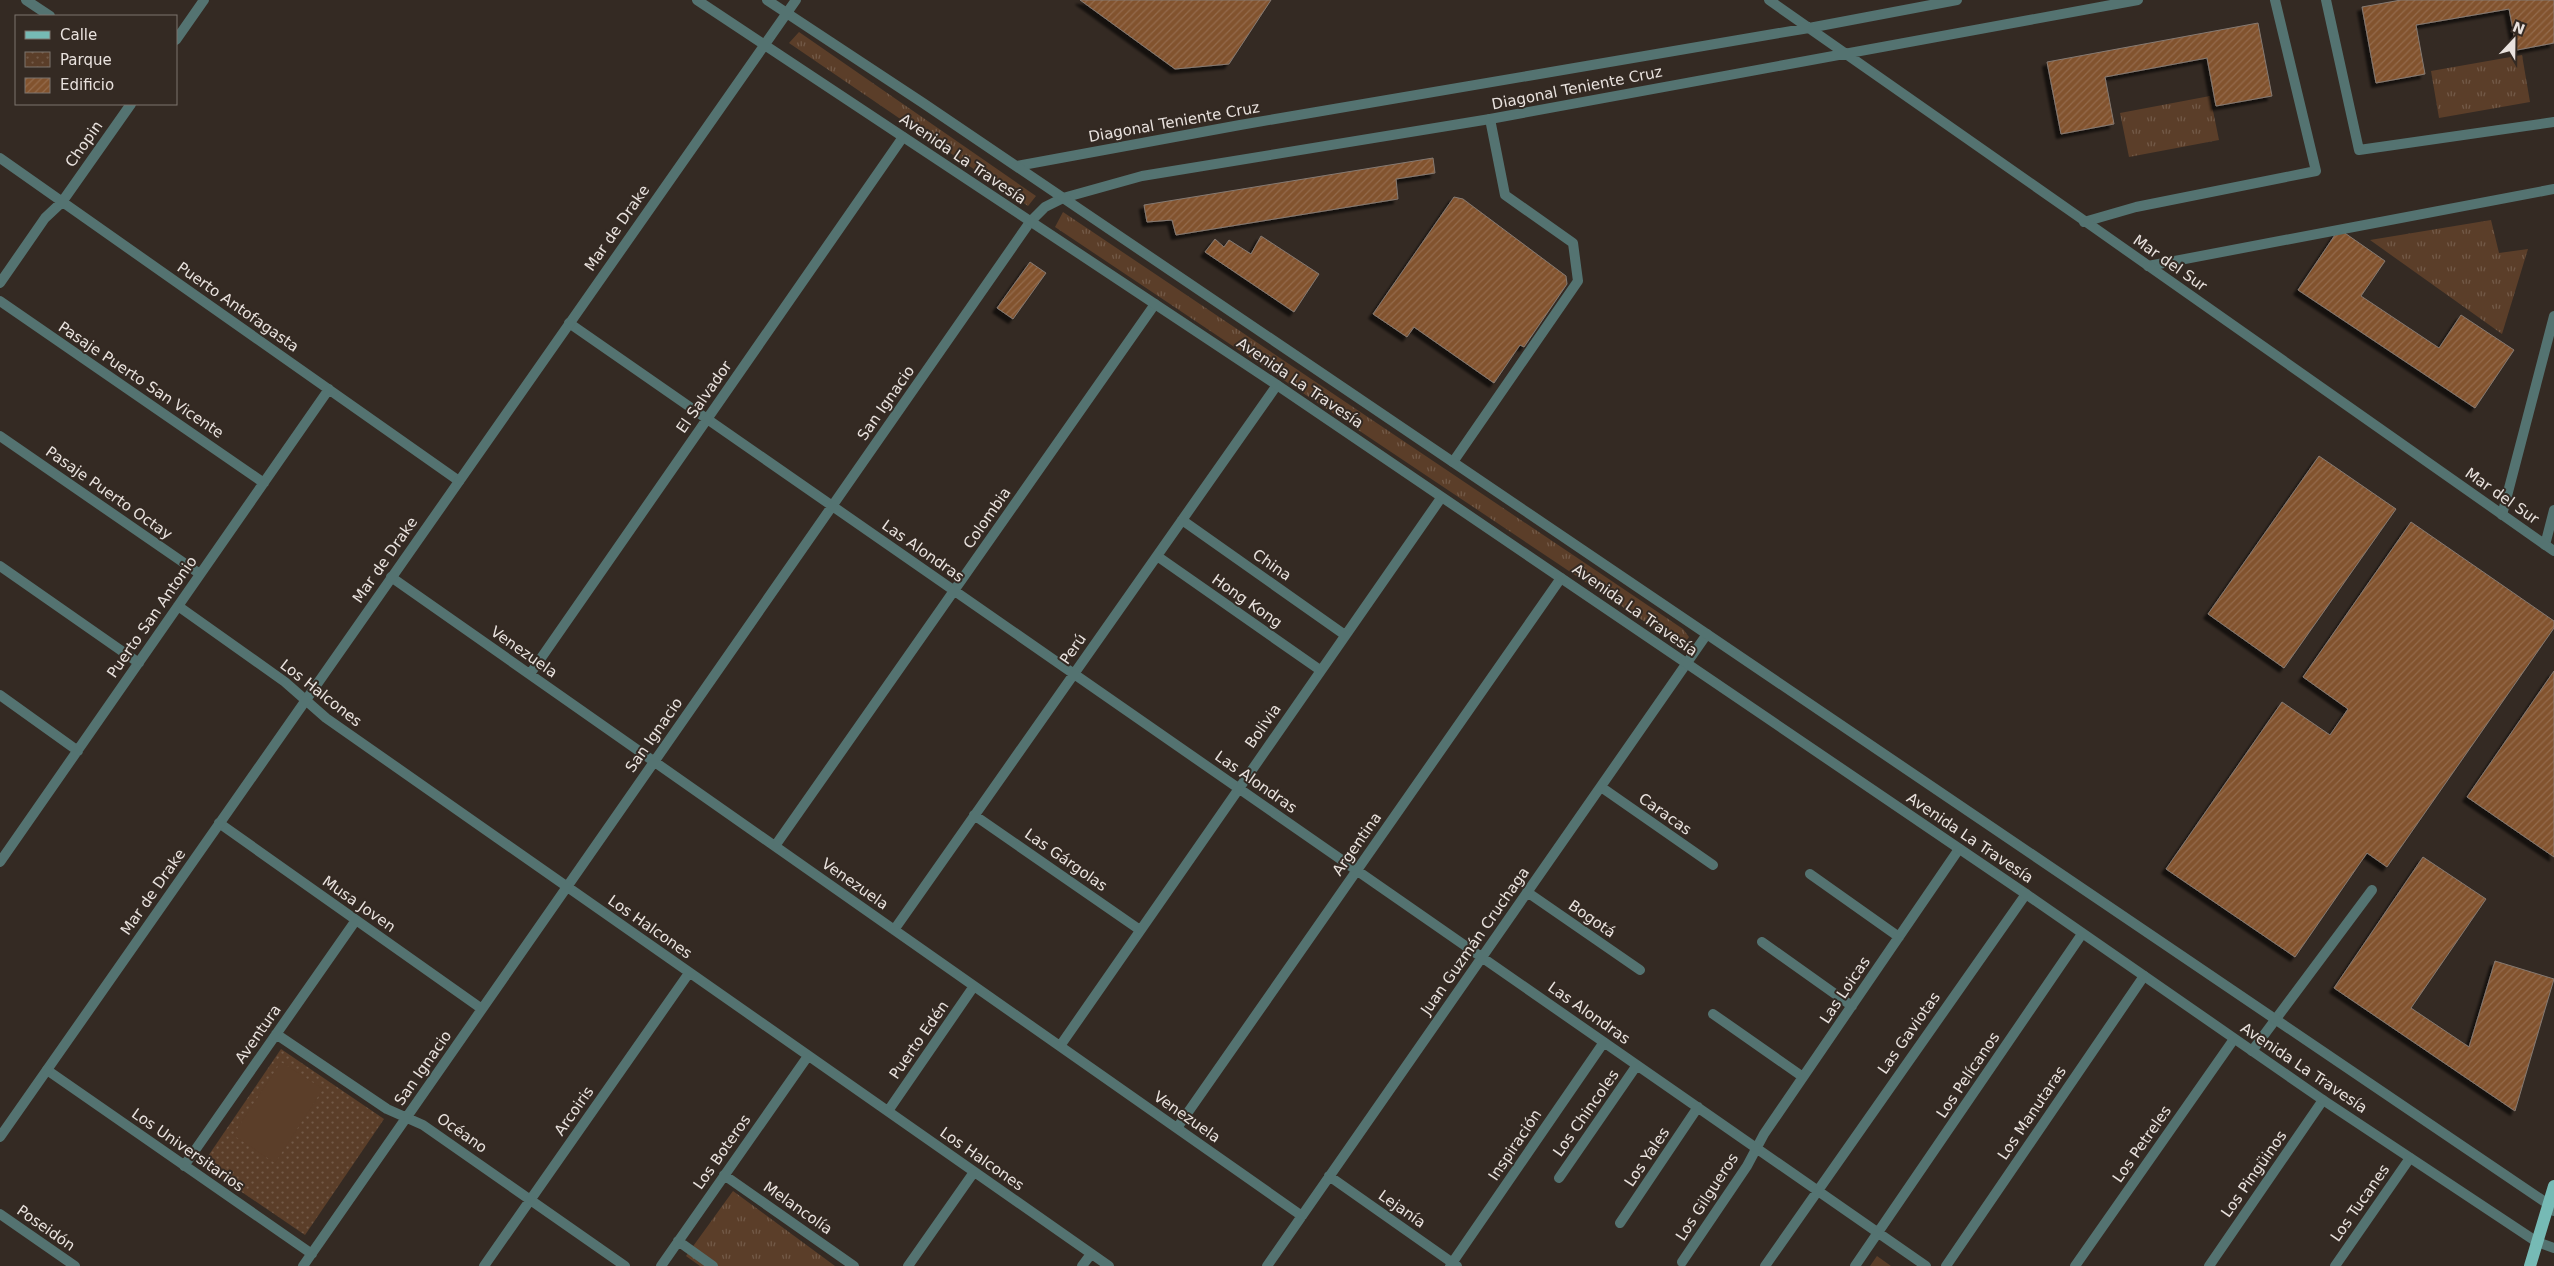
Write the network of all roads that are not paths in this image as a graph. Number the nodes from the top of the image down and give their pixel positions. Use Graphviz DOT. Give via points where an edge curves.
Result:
graph roads {
  1 [pos="204,0"];
  2 [pos="697,0"];
  3 [pos="767,0"];
  4 [pos="796,0"];
  5 [pos="1769,0"];
  6 [pos="1957,0"];
  7 [pos="2138,0"];
  8 [pos="2275,0"];
  9 [pos="2326,0"];
  10 [pos="28,1"];
  11 [pos="786,13"];
  12 [pos="49,15"];
  13 [pos="1809,28"];
  14 [pos="178,37"];
  15 [pos="764,44"];
  16 [pos="1847,52"];
  17 [pos="130,105"];
  18 [pos="1490,119"];
  19 [pos="2554,122"];
  20 [pos="904,138"];
  21 [pos="0,158"];
  22 [pos="1016,166"];
  23 [pos="2554,189"];
  24 [pos="1063,198"];
  25 [pos="62,202"];
  26 [pos="1030,222"];
  27 [pos="2084,222"];
  28 [pos="2148,266"];
  29 [pos="0,283"];
  30 [pos="0,301"];
  31 [pos="1155,304"];
  32 [pos="2554,316"];
  33 [pos="569,323"];
  34 [pos="1277,385"];
  35 [pos="329,389"];
  36 [pos="707,419"];
  37 [pos="0,436"];
  38 [pos="1453,462"];
  39 [pos="459,481"];
  40 [pos="264,483"];
  41 [pos="1441,498"];
  42 [pos="832,506"];
  43 [pos="2554,510"];
  44 [pos="2502,515"];
  45 [pos="1182,520"];
  46 [pos="2545,545"];
  47 [pos="2554,551"];
  48 [pos="1157,556"];
  49 [pos="0,566"];
  50 [pos="200,574"];
  51 [pos="391,577"];
  52 [pos="1561,578"];
  53 [pos="954,591"];
  54 [pos="178,606"];
  55 [pos="1707,634"];
  56 [pos="1345,635"];
  57 [pos="139,663"];
  58 [pos="1686,664"];
  59 [pos="1320,670"];
  60 [pos="530,674"];
  61 [pos="1074,674"];
  62 [pos="0,695"];
  63 [pos="305,700"];
  64 [pos="78,751"];
  65 [pos="654,762"];
  66 [pos="1601,787"];
  67 [pos="1238,788"];
  68 [pos="974,815"];
  69 [pos="219,823"];
  70 [pos="776,846"];
  71 [pos="1959,849"];
  72 [pos="0,862"];
  73 [pos="1713,865"];
  74 [pos="1357,871"];
  75 [pos="1810,874"];
  76 [pos="567,888"];
  77 [pos="2372,890"];
  78 [pos="1527,892"];
  79 [pos="2026,894"];
  80 [pos="356,920"];
  81 [pos="894,930"];
  82 [pos="1140,930"];
  83 [pos="2082,934"];
  84 [pos="1899,937"];
  85 [pos="1762,942"];
  86 [pos="1482,957"];
  87 [pos="1640,970"];
  88 [pos="689,973"];
  89 [pos="2144,976"];
  90 [pos="974,986"];
  91 [pos="1852,1006"];
  92 [pos="482,1009"];
  93 [pos="1714,1014"];
  94 [pos="2276,1019"];
  95 [pos="276,1034"];
  96 [pos="2234,1039"];
  97 [pos="1604,1042"];
  98 [pos="1060,1046"];
  99 [pos="2252,1051"];
  100 [pos="808,1056"];
  101 [pos="1637,1065"];
  102 [pos="47,1070"];
  103 [pos="1803,1077"];
  104 [pos="2323,1100"];
  105 [pos="1698,1108"];
  106 [pos="888,1111"];
  107 [pos="406,1118"];
  108 [pos="1178,1128"];
  109 [pos="0,1137"];
  110 [pos="1755,1147"];
  111 [pos="2410,1158"];
  112 [pos="184,1166"];
  113 [pos="974,1172"];
  114 [pos="724,1176"];
  115 [pos="1329,1176"];
  116 [pos="1560,1178"];
  117 [pos="2554,1186"];
  118 [pos="1817,1190"];
  119 [pos="530,1200"];
  120 [pos="2551,1208"];
  121 [pos="0,1214"];
  122 [pos="1302,1216"];
  123 [pos="1620,1224"];
  124 [pos="1878,1232"];
  125 [pos="678,1241"];
  126 [pos="2537,1242"];
  127 [pos="2554,1248"];
  128 [pos="312,1254"];
  129 [pos="1091,1254"];
  130 [pos="1682,1262"];
  131 [pos="1453,1265"];
  132 [pos="75,1266"];
  133 [pos="303,1266"];
  134 [pos="484,1266"];
  135 [pos="626,1266"];
  136 [pos="660,1266"];
  137 [pos="713,1266"];
  138 [pos="854,1266"];
  139 [pos="908,1266"];
  140 [pos="1082,1266"];
  141 [pos="1109,1266"];
  142 [pos="1267,1266"];
  143 [pos="1765,1266"];
  144 [pos="1855,1266"];
  145 [pos="1926,1266"];
  146 [pos="1946,1266"];
  147 [pos="2075,1266"];
  148 [pos="2209,1266"];
  149 [pos="2335,1266"];
  150 [pos="2530,1266"];
  1 -- 14 [label="street"];
  2 -- 15 [label="street, Avenida La Travesía"];
  3 -- 11 [label="street, Avenida La Travesía"];
  4 -- 11 [label="street, Mar de Drake"];
  5 -- 13 [label="street, Mar del Sur"];
  6 -- 13 [label="street, Diagonal Teniente Cruz"];
  7 -- 16 [label="street, Diagonal Teniente Cruz"];
  8 -- 27 [label="street" via="2316,171 2136,207"];
  9 -- 19 [label="street" via="2359,150"];
  10 -- 12 [label="street"];
  11 -- 15 [label="street, Mar de Drake"];
  11 -- 22 [label="street, Avenida La Travesía"];
  13 -- 16 [label="street, Mar del Sur"];
  13 -- 22 [label="street, Diagonal Teniente Cruz"];
  15 -- 20 [label="street, Avenida La Travesía"];
  15 -- 33 [label="street, Mar de Drake"];
  16 -- 18 [label="street, Diagonal Teniente Cruz"];
  16 -- 27 [label="street, Mar del Sur"];
  17 -- 25 [label="street, Chopin"];
  18 -- 24 [label="street, Diagonal Teniente Cruz" via="1142,176"];
  18 -- 38 [label="street" via="1505,195 1574,243 1578,281"];
  20 -- 26 [label="street, Avenida La Travesía"];
  20 -- 36 [label="street, El Salvador"];
  21 -- 25 [label="street, Puerto Antofagasta"];
  22 -- 24 [label="street, Avenida La Travesía"];
  23 -- 28 [label="street"];
  24 -- 26 [label="street, Diagonal Teniente Cruz" via="1045,207"];
  24 -- 38 [label="street, Avenida La Travesía"];
  25 -- 29 [label="street, Chopin" via="45,218"];
  25 -- 35 [label="street, Puerto Antofagasta"];
  26 -- 31 [label="street, Avenida La Travesía"];
  26 -- 42 [label="street, San Ignacio"];
  27 -- 28 [label="street, Mar del Sur"];
  28 -- 44 [label="street, Mar del Sur"];
  30 -- 40 [label="street, Pasaje Puerto San Vicente"];
  31 -- 34 [label="street, Avenida La Travesía"];
  31 -- 53 [label="street, Colombia"];
  32 -- 44 [label="street"];
  33 -- 36 [label="street, Las Alondras"];
  33 -- 39 [label="street, Mar de Drake"];
  34 -- 41 [label="street, Avenida La Travesía"];
  34 -- 45 [label="street, Perú"];
  35 -- 39 [label="street, Puerto Antofagasta"];
  35 -- 40 [label="street, Puerto San Antonio"];
  36 -- 42 [label="street, Las Alondras"];
  36 -- 60 [label="street, El Salvador"];
  37 -- 50 [label="street, Pasaje Puerto Octay"];
  38 -- 55 [label="street, Avenida La Travesía"];
  39 -- 51 [label="street, Mar de Drake"];
  40 -- 50 [label="street, Puerto San Antonio"];
  41 -- 52 [label="street, Avenida La Travesía"];
  41 -- 56 [label="street, Bolivia"];
  42 -- 53 [label="street, Las Alondras"];
  42 -- 65 [label="street, San Ignacio"];
  43 -- 46 [label="street"];
  44 -- 46 [label="street, Mar del Sur"];
  45 -- 48 [label="street, Perú"];
  45 -- 56 [label="street, China"];
  46 -- 47 [label="street, Mar del Sur"];
  48 -- 59 [label="street, Hong Kong"];
  48 -- 61 [label="street, Perú"];
  49 -- 57 [label="street"];
  50 -- 54 [label="street, Puerto San Antonio"];
  51 -- 60 [label="street, Venezuela"];
  51 -- 63 [label="street, Mar de Drake"];
  52 -- 58 [label="street, Avenida La Travesía"];
  52 -- 74 [label="street, Argentina"];
  53 -- 61 [label="street, Las Alondras"];
  53 -- 70 [label="street, Colombia"];
  54 -- 57 [label="street, Puerto San Antonio"];
  54 -- 63 [label="street, Los Halcones" via="285,682"];
  55 -- 58 [label="street, Juan Guzmán Cruchaga"];
  55 -- 94 [label="street, Avenida La Travesía"];
  56 -- 59 [label="street, Bolivia"];
  57 -- 64 [label="street, Puerto San Antonio"];
  58 -- 66 [label="street, Juan Guzmán Cruchaga"];
  58 -- 71 [label="street, Avenida La Travesía"];
  59 -- 67 [label="street, Bolivia"];
  60 -- 65 [label="street, Venezuela"];
  61 -- 67 [label="street, Las Alondras"];
  61 -- 68 [label="street, Perú"];
  62 -- 64 [label="street"];
  63 -- 69 [label="street, Mar de Drake"];
  63 -- 76 [label="street, Los Halcones"];
  64 -- 72 [label="street, Puerto San Antonio"];
  65 -- 70 [label="street, Venezuela"];
  65 -- 76 [label="street, San Ignacio"];
  66 -- 73 [label="street, Caracas"];
  66 -- 78 [label="street, Juan Guzmán Cruchaga"];
  67 -- 74 [label="street, Las Alondras"];
  67 -- 82 [label="street, Bolivia"];
  68 -- 81 [label="street, Perú"];
  68 -- 82 [label="street, Las Gárgolas"];
  69 -- 80 [label="street, Musa Joven"];
  69 -- 102 [label="street, Mar de Drake"];
  70 -- 81 [label="street, Venezuela"];
  71 -- 79 [label="street, Avenida La Travesía"];
  71 -- 84 [label="street, Las Loicas"];
  74 -- 86 [label="street, Las Alondras"];
  74 -- 108 [label="street, Argentina"];
  75 -- 84 [label="street"];
  76 -- 88 [label="street, Los Halcones"];
  76 -- 92 [label="street, San Ignacio"];
  77 -- 94 [label="street"];
  78 -- 86 [label="street, Juan Guzmán Cruchaga"];
  78 -- 87 [label="street, Bogotá"];
  79 -- 83 [label="street, Avenida La Travesía"];
  79 -- 118 [label="street, Las Gaviotas"];
  80 -- 92 [label="street, Musa Joven"];
  80 -- 95 [label="street, Aventura"];
  81 -- 90 [label="street, Venezuela"];
  82 -- 98 [label="street, Bolivia"];
  83 -- 89 [label="street, Avenida La Travesía"];
  83 -- 124 [label="street, Los Pelícanos"];
  84 -- 91 [label="street, Las Loicas"];
  85 -- 91 [label="street"];
  86 -- 97 [label="street, Las Alondras"];
  86 -- 115 [label="street, Juan Guzmán Cruchaga"];
  88 -- 100 [label="street, Los Halcones"];
  88 -- 119 [label="street, Arcoiris"];
  89 -- 96 [label="street, Avenida La Travesía"];
  89 -- 146 [label="street, Los Manutaras"];
  90 -- 98 [label="street, Venezuela"];
  90 -- 106 [label="street, Puerto Edén"];
  91 -- 103 [label="street, Las Loicas"];
  92 -- 107 [label="street, San Ignacio"];
  93 -- 103 [label="street"];
  94 -- 99 [label="street"];
  94 -- 120 [label="street, Avenida La Travesía"];
  95 -- 107 [label="street, Océano" via="387,1109"];
  95 -- 112 [label="street, Aventura"];
  96 -- 99 [label="street, Avenida La Travesía"];
  96 -- 147 [label="street, Los Petreles"];
  97 -- 101 [label="street, Las Alondras"];
  97 -- 131 [label="street, Inspiración"];
  98 -- 108 [label="street, Venezuela"];
  99 -- 104 [label="street, Avenida La Travesía"];
  100 -- 106 [label="street, Los Halcones"];
  100 -- 114 [label="street, Los Boteros"];
  101 -- 105 [label="street, Las Alondras"];
  101 -- 116 [label="street, Los Chincoles"];
  102 -- 109 [label="street, Mar de Drake"];
  102 -- 112 [label="street, Los Universitarios"];
  103 -- 110 [label="street, Las Loicas"];
  104 -- 111 [label="street, Avenida La Travesía"];
  104 -- 148 [label="street, Los Pingüinos"];
  105 -- 110 [label="street, Las Alondras"];
  105 -- 123 [label="street, Los Yales"];
  106 -- 113 [label="street, Los Halcones"];
  107 -- 119 [label="street, Océano" via="423,1125"];
  107 -- 128 [label="street, San Ignacio"];
  108 -- 122 [label="street, Venezuela"];
  110 -- 118 [label="street, Las Alondras"];
  110 -- 130 [label="street, Los Gilgueros" via="1747,1166"];
  111 -- 126 [label="street, Avenida La Travesía"];
  111 -- 149 [label="street, Los Tucanes"];
  112 -- 128 [label="street, Los Universitarios"];
  113 -- 129 [label="street, Los Halcones"];
  113 -- 139 [label="street"];
  114 -- 125 [label="street, Los Boteros"];
  114 -- 138 [label="street, Melancolía"];
  115 -- 122 [label="street, Juan Guzmán Cruchaga"];
  115 -- 131 [label="street, Lejanía"];
  117 -- 120 [label="main road"];
  118 -- 124 [label="street, Las Alondras"];
  118 -- 143 [label="street, Las Gaviotas"];
  119 -- 134 [label="street, Arcoiris"];
  119 -- 135 [label="street, Océano"];
  120 -- 126 [label="main road"];
  121 -- 132 [label="street, Poseidón"];
  122 -- 142 [label="street, Juan Guzmán Cruchaga"];
  124 -- 144 [label="street, Los Pelícanos"];
  124 -- 145 [label="street, Las Alondras"];
  125 -- 136 [label="street, Los Boteros"];
  125 -- 137 [label="street"];
  126 -- 127 [label="street, Avenida La Travesía"];
  126 -- 150 [label="main road"];
  128 -- 133 [label="street, San Ignacio"];
  129 -- 140 [label="street"];
  129 -- 141 [label="street, Los Halcones"];
}
